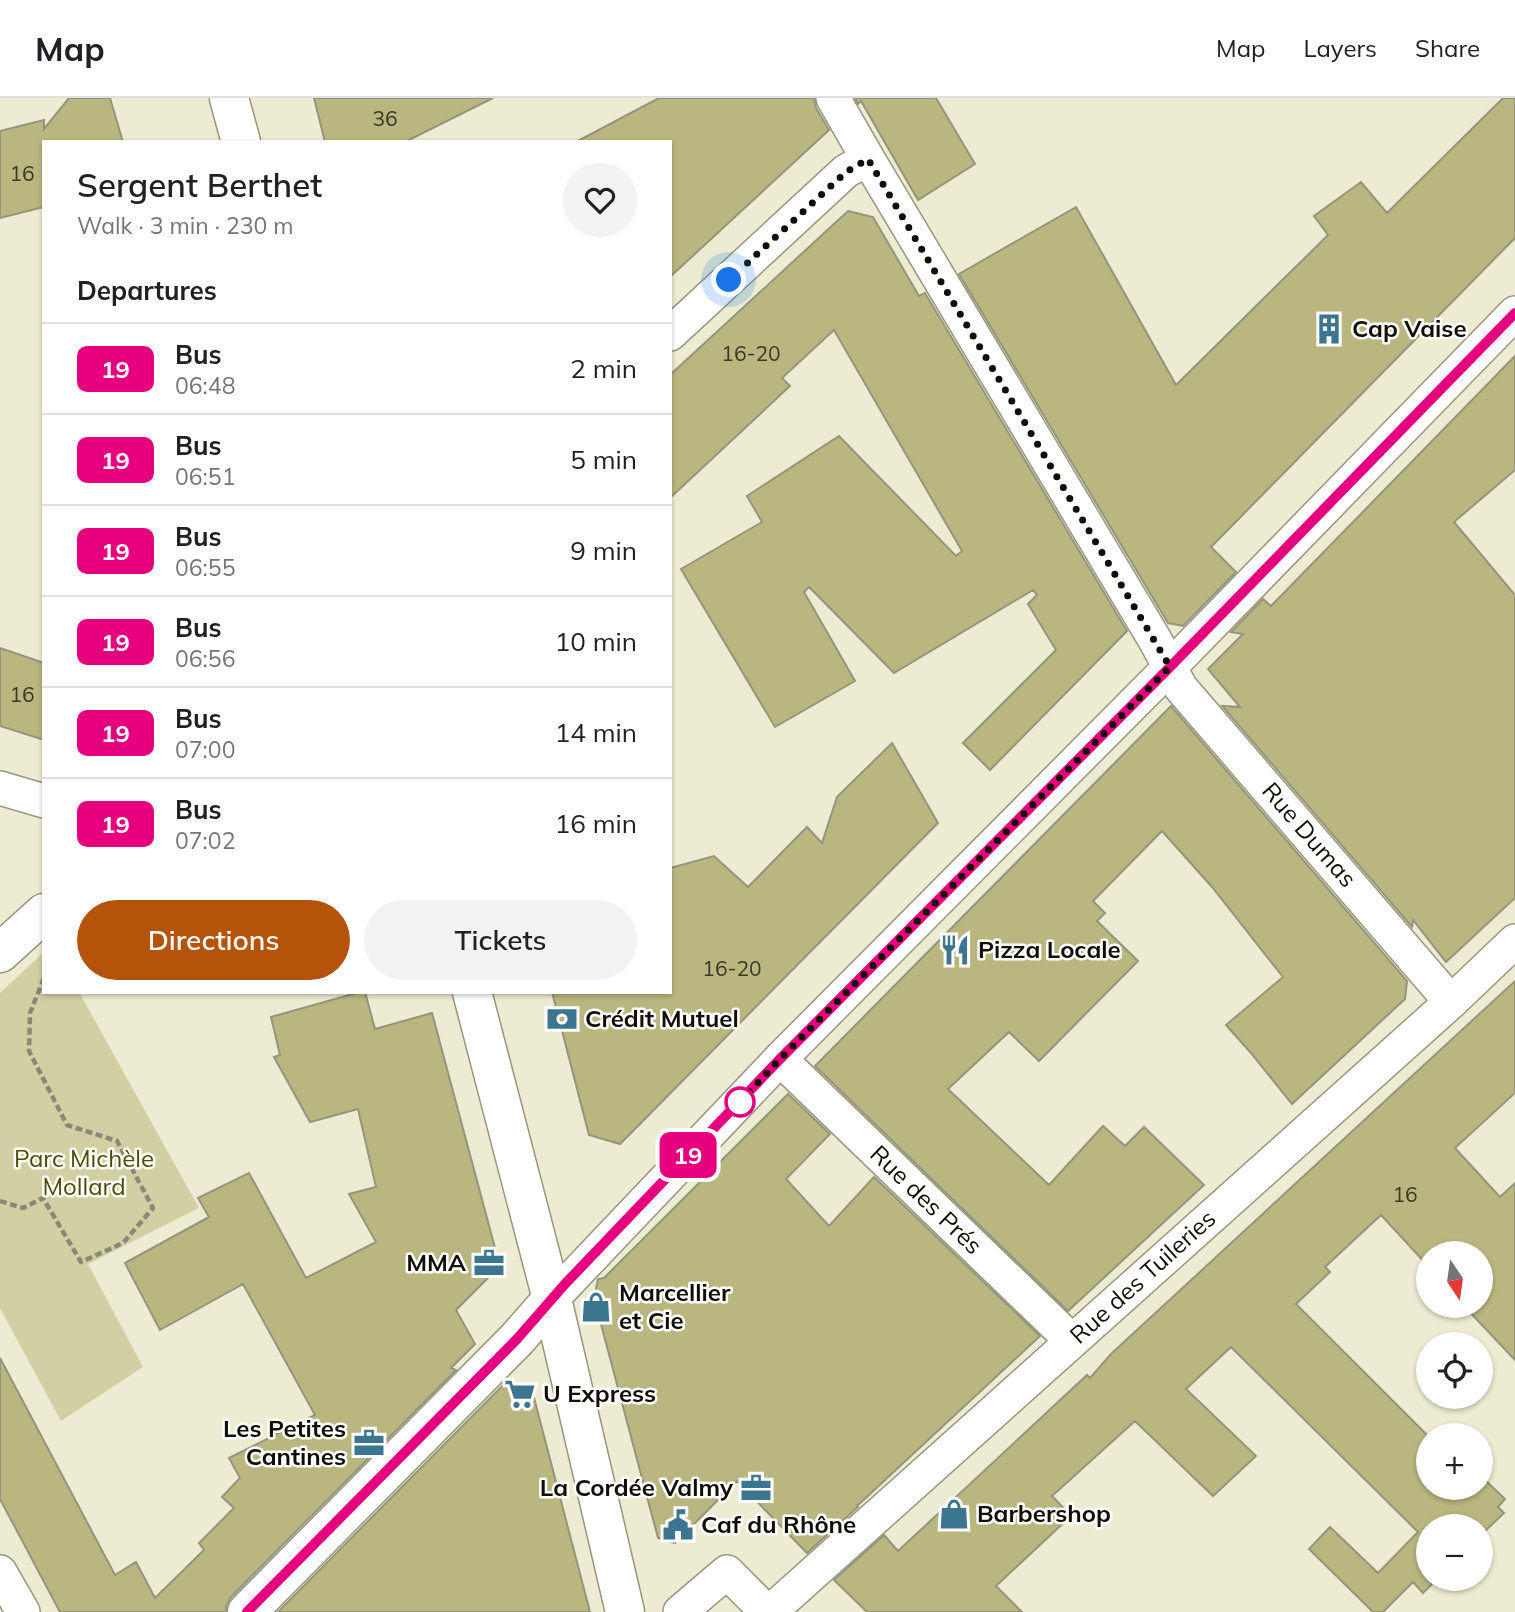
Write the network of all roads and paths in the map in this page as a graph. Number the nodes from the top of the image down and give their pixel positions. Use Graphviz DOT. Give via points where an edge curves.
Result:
graph roads {
  1 [pos="229,98"];
  2 [pos="833,98"];
  3 [pos="240,140"];
  4 [pos="868,159"];
  5 [pos="1515,313"];
  6 [pos="672,332"];
  7 [pos="1170,667"];
  8 [pos="0,788"];
  9 [pos="42,800"];
  10 [pos="42,915"];
  11 [pos="1515,942"];
  12 [pos="0,953"];
  13 [pos="42,983"];
  14 [pos="473,994"];
  15 [pos="1451,1002"];
  16 [pos="780,1059"];
  17 [pos="0,1201"];
  18 [pos="552,1299"];
  19 [pos="1071,1340"];
  20 [pos="0,1572"];
  21 [pos="23,1612"];
  22 [pos="247,1612"];
  23 [pos="625,1612"];
  24 [pos="680,1612"];
  25 [pos="769,1612"];
  1 -- 3 [label="main road"];
  2 -- 4 [label="street, Rue Dumas"];
  4 -- 6 [label="street" via="846,172"];
  4 -- 7 [label="street, Rue Dumas"];
  5 -- 7 [label="street"];
  7 -- 15 [label="street, Rue Dumas" via="1181,688"];
  7 -- 16 [label="street"];
  8 -- 9 [label="street"];
  10 -- 12 [label="main road"];
  11 -- 15 [label="street, Rue des Tuileries"];
  13 -- 17 [label="path" via="30,1013 29,1051 67,1125 117,1141 153,1208 123,1243 81,1262 43,1198 23,1209"];
  14 -- 18 [label="main road"];
  15 -- 19 [label="street, Rue des Tuileries"];
  16 -- 18 [label="street"];
  16 -- 19 [label="street, Rue des Prés"];
  18 -- 22 [label="main road"];
  18 -- 23 [label="main road"];
  19 -- 25 [label="street, Rue des Tuileries"];
  20 -- 21 [label="street"];
  24 -- 25 [label="street" via="727,1572"];
}
